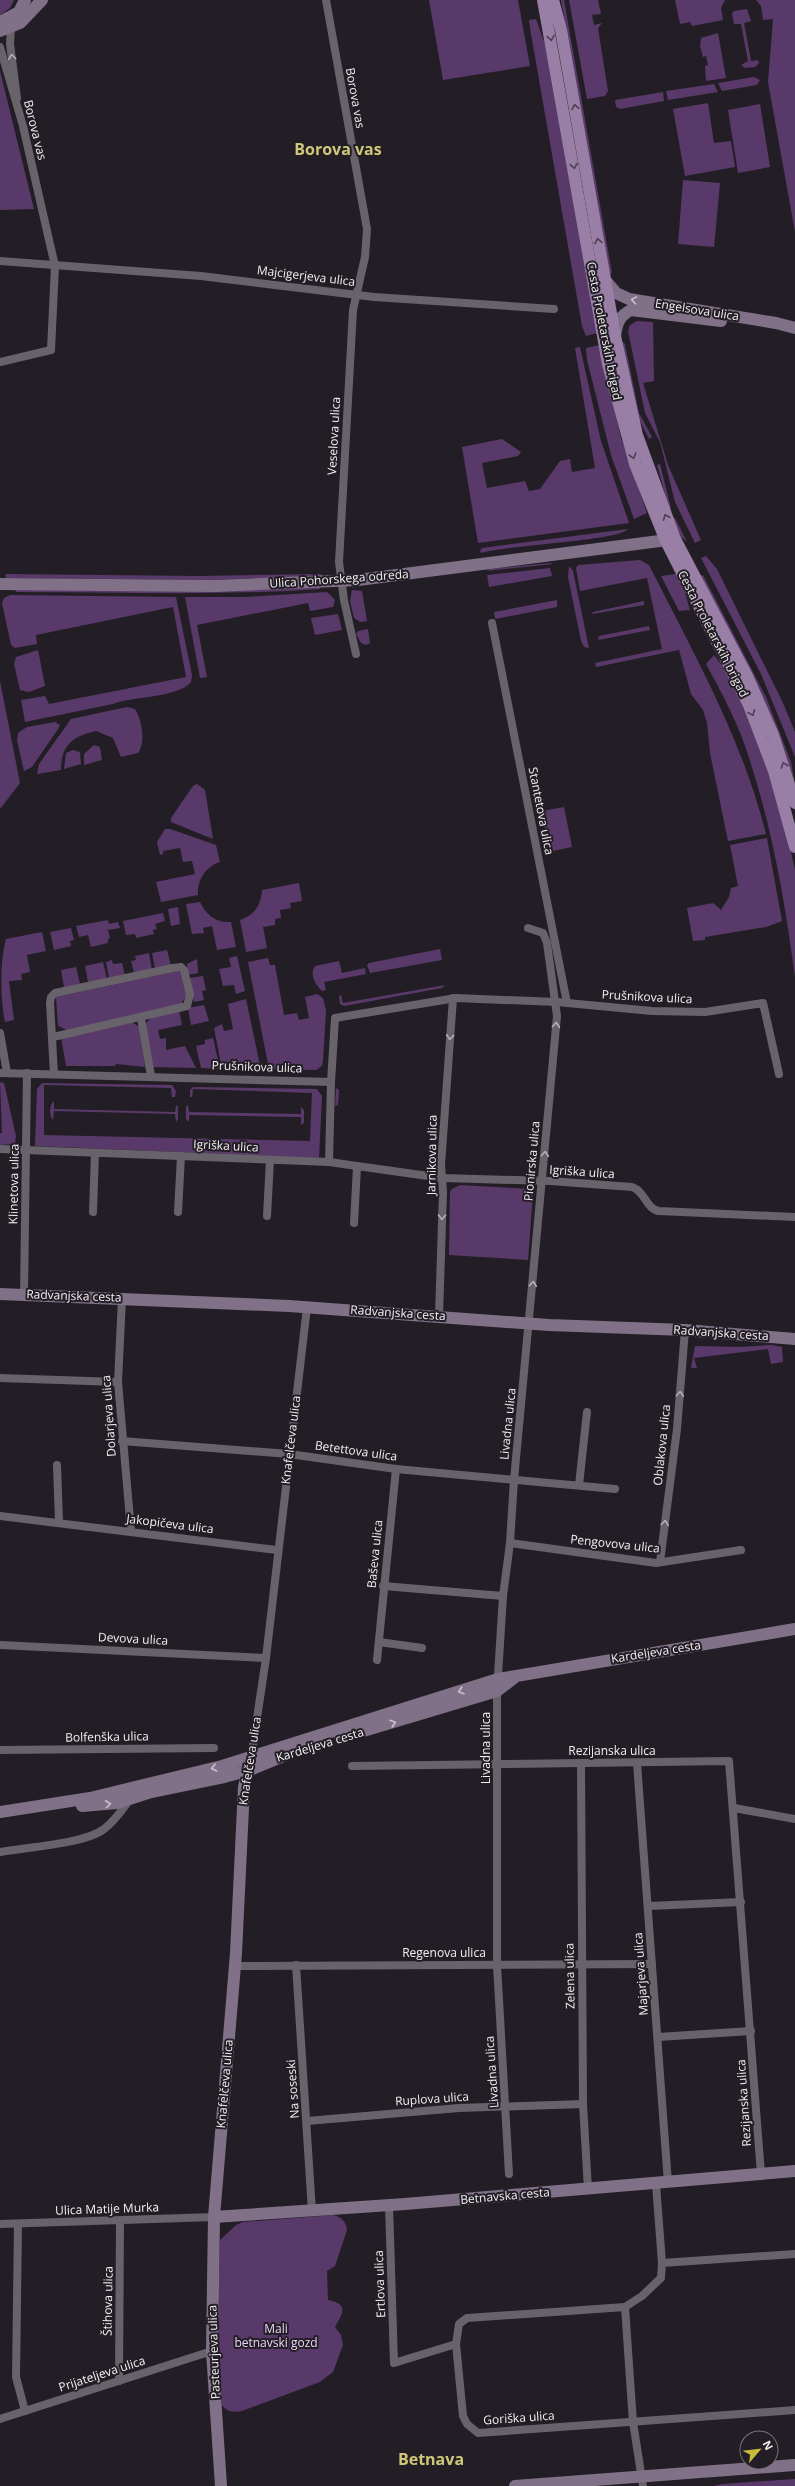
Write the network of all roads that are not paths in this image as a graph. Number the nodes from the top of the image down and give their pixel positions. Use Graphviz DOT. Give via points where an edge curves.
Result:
graph roads {
  1 [pos="326,0"];
  2 [pos="543,0"];
  3 [pos="553,0"];
  4 [pos="558,0"];
  5 [pos="30,1"];
  6 [pos="0,22"];
  7 [pos="8,25"];
  8 [pos="561,30"];
  9 [pos="0,46"];
  10 [pos="17,103"];
  11 [pos="0,261"];
  12 [pos="55,266"];
  13 [pos="605,280"];
  14 [pos="355,294"];
  15 [pos="554,309"];
  16 [pos="782,326"];
  17 [pos="795,328"];
  18 [pos="615,336"];
  19 [pos="0,362"];
  20 [pos="670,540"];
  21 [pos="342,581"];
  22 [pos="0,584"];
  23 [pos="492,623"];
  24 [pos="356,654"];
  25 [pos="795,802"];
  26 [pos="795,847"];
  27 [pos="528,928"];
  28 [pos="454,998"];
  29 [pos="557,1002"];
  30 [pos="567,1003"];
  31 [pos="142,1018"];
  32 [pos="0,1033"];
  33 [pos="53,1037"];
  34 [pos="4,1073"];
  35 [pos="27,1073"];
  36 [pos="54,1074"];
  37 [pos="779,1074"];
  38 [pos="151,1076"];
  39 [pos="331,1082"];
  40 [pos="0,1149"];
  41 [pos="26,1149"];
  42 [pos="95,1153"];
  43 [pos="181,1156"];
  44 [pos="270,1160"];
  45 [pos="329,1162"];
  46 [pos="357,1167"];
  47 [pos="442,1178"];
  48 [pos="542,1181"];
  49 [pos="93,1212"];
  50 [pos="178,1212"];
  51 [pos="267,1216"];
  52 [pos="795,1217"];
  53 [pos="354,1223"];
  54 [pos="0,1294"];
  55 [pos="24,1294"];
  56 [pos="122,1298"];
  57 [pos="307,1307"];
  58 [pos="439,1316"];
  59 [pos="530,1323"];
  60 [pos="685,1330"];
  61 [pos="793,1338"];
  62 [pos="0,1378"];
  63 [pos="118,1382"];
  64 [pos="587,1412"];
  65 [pos="122,1441"];
  66 [pos="289,1454"];
  67 [pos="57,1466"];
  68 [pos="396,1469"];
  69 [pos="514,1480"];
  70 [pos="580,1485"];
  71 [pos="615,1490"];
  72 [pos="0,1516"];
  73 [pos="59,1522"];
  74 [pos="131,1531"];
  75 [pos="510,1544"];
  76 [pos="277,1550"];
  77 [pos="741,1550"];
  78 [pos="660,1562"];
  79 [pos="383,1586"];
  80 [pos="503,1596"];
  81 [pos="795,1628"];
  82 [pos="379,1642"];
  83 [pos="0,1645"];
  84 [pos="422,1648"];
  85 [pos="266,1658"];
  86 [pos="377,1660"];
  87 [pos="497,1685"];
  88 [pos="214,1748"];
  89 [pos="0,1750"];
  90 [pos="251,1758"];
  91 [pos="581,1763"];
  92 [pos="498,1764"];
  93 [pos="637,1764"];
  94 [pos="352,1766"];
  95 [pos="250,1770"];
  96 [pos="131,1799"];
  97 [pos="734,1808"];
  98 [pos="0,1812"];
  99 [pos="0,1818"];
  100 [pos="795,1819"];
  101 [pos="0,1852"];
  102 [pos="741,1902"];
  103 [pos="648,1906"];
  104 [pos="581,1964"];
  105 [pos="652,1964"];
  106 [pos="296,1965"];
  107 [pos="497,1965"];
  108 [pos="235,1966"];
  109 [pos="751,2031"];
  110 [pos="658,2037"];
  111 [pos="583,2104"];
  112 [pos="506,2106"];
  113 [pos="307,2121"];
  114 [pos="795,2171"];
  115 [pos="509,2174"];
  116 [pos="761,2174"];
  117 [pos="662,2183"];
  118 [pos="588,2189"];
  119 [pos="389,2205"];
  120 [pos="312,2211"];
  121 [pos="214,2217"];
  122 [pos="120,2222"];
  123 [pos="0,2224"];
  124 [pos="18,2224"];
  125 [pos="795,2254"];
  126 [pos="662,2263"];
  127 [pos="625,2307"];
  128 [pos="456,2344"];
  129 [pos="212,2351"];
  130 [pos="119,2381"];
  131 [pos="795,2410"];
  132 [pos="25,2411"];
  133 [pos="0,2419"];
  134 [pos="633,2422"];
  135 [pos="795,2465"];
  136 [pos="642,2481"];
  137 [pos="221,2486"];
  138 [pos="515,2486"];
  1 -- 14 [label="street, Borova vas" via="367,230 365,257"];
  2 -- 20 [label="main road, Cesta Proletarskih brigad, one-way" via="609,371 635,464"];
  3 -- 8 [label="main road"];
  4 -- 8 [label="main road"];
  5 -- 7 [label="street" via="25,18"];
  6 -- 7 [label="street"];
  10 -- 7 [label="street, one-way"];
  13 -- 8 [label="main road, Cesta Proletarskih brigad, one-way"];
  9 -- 10 [label="street, Borova vas"];
  10 -- 12 [label="street, Borova vas"];
  11 -- 12 [label="street, Majcigerjeva ulica"];
  12 -- 14 [label="street, Majcigerjeva ulica" via="201,276"];
  12 -- 19 [label="street" via="52,350"];
  16 -- 13 [label="street, Engelsova ulica, one-way" via="629,299 616,293"];
  13 -- 18 [label="main road, Cesta Proletarskih brigad"];
  14 -- 15 [label="street, Majcigerjeva ulica" via="446,303"];
  14 -- 21 [label="street, Veselova ulica" via="339,562"];
  16 -- 17 [label="street, Engelsova ulica"];
  16 -- 18 [label="street" via="774,328 630,310 623,314 618,322"];
  20 -- 18 [label="main road, Cesta Proletarskih brigad, one-way" via="637,435"];
  20 -- 21 [label="street, Ulica Pohorskega odreda"];
  25 -- 20 [label="main road, Cesta Proletarskih brigad, one-way" via="759,702"];
  20 -- 26 [label="main road, Cesta Proletarskih brigad, one-way" via="749,705 774,771"];
  21 -- 22 [label="street, Ulica Pohorskega odreda" via="215,586"];
  21 -- 24 [label="street"];
  23 -- 30 [label="street, Stantetova ulica"];
  27 -- 29 [label="street, Pionirska ulica" via="538,930 546,938"];
  28 -- 29 [label="street, Prušnikova ulica"];
  28 -- 39 [label="street, Prušnikova ulica" via="335,1018"];
  28 -- 47 [label="street, Jarnikova ulica, one-way"];
  29 -- 30 [label="street, Prušnikova ulica"];
  48 -- 29 [label="street, Pionirska ulica, one-way"];
  30 -- 37 [label="street, Prušnikova ulica" via="652,1011 705,1012 763,1003"];
  31 -- 33 [label="street"];
  31 -- 33 [label="street" via="189,1004 187,977 181,967 56,993 51,997 50,1003"];
  31 -- 38 [label="street"];
  32 -- 34 [label="street"];
  33 -- 36 [label="street"];
  34 -- 35 [label="street, Prušnikova ulica"];
  35 -- 36 [label="street, Prušnikova ulica"];
  35 -- 41 [label="street, Klinetova ulica"];
  36 -- 38 [label="street, Prušnikova ulica"];
  38 -- 39 [label="street, Prušnikova ulica"];
  39 -- 45 [label="street"];
  40 -- 41 [label="street, Igriška ulica"];
  41 -- 42 [label="street, Igriška ulica"];
  41 -- 55 [label="street, Klinetova ulica"];
  42 -- 43 [label="street, Igriška ulica"];
  42 -- 49 [label="street"];
  43 -- 44 [label="street, Igriška ulica"];
  43 -- 50 [label="street, Igriška ulica"];
  44 -- 45 [label="street, Igriška ulica"];
  44 -- 51 [label="street, Igriška ulica"];
  45 -- 46 [label="street, Igriška ulica"];
  46 -- 47 [label="street, Igriška ulica"];
  46 -- 53 [label="street"];
  47 -- 48 [label="street, Igriška ulica"];
  47 -- 58 [label="street, Jarnikova ulica, one-way"];
  48 -- 52 [label="street, Igriška ulica" via="632,1187 642,1192 652,1208 659,1211"];
  59 -- 48 [label="street, Pionirska ulica, one-way"];
  54 -- 55 [label="street, Radvanjska cesta"];
  55 -- 56 [label="street, Radvanjska cesta"];
  56 -- 57 [label="street, Radvanjska cesta"];
  56 -- 63 [label="street, Dolarjeva ulica"];
  57 -- 58 [label="street, Radvanjska cesta"];
  57 -- 66 [label="street, Knafelčeva ulica"];
  58 -- 59 [label="street, Radvanjska cesta"];
  59 -- 60 [label="street, Radvanjska cesta"];
  59 -- 69 [label="street, Livadna ulica"];
  60 -- 61 [label="street, Radvanjska cesta"];
  78 -- 60 [label="street, Oblakova ulica, one-way" via="677,1429"];
  62 -- 63 [label="street"];
  63 -- 65 [label="street, Dolarjeva ulica"];
  64 -- 70 [label="street"];
  65 -- 66 [label="street, Betettova ulica"];
  65 -- 74 [label="street, Dolarjeva ulica"];
  66 -- 68 [label="street, Betettova ulica"];
  66 -- 76 [label="street, Knafelčeva ulica"];
  67 -- 73 [label="street"];
  68 -- 69 [label="street, Betettova ulica"];
  68 -- 79 [label="street, Baševa ulica"];
  69 -- 70 [label="street, Betettova ulica"];
  69 -- 75 [label="street, Livadna ulica"];
  70 -- 71 [label="street, Betettova ulica"];
  72 -- 73 [label="street, Jakopičeva ulica"];
  73 -- 74 [label="street, Jakopičeva ulica"];
  74 -- 76 [label="street, Jakopičeva ulica"];
  75 -- 78 [label="street, Pengovova ulica"];
  75 -- 80 [label="street, Livadna ulica"];
  76 -- 85 [label="street, Knafelčeva ulica"];
  77 -- 78 [label="street, Pengovova ulica"];
  79 -- 80 [label="street"];
  79 -- 82 [label="street, Baševa ulica"];
  80 -- 87 [label="street, Livadna ulica"];
  81 -- 87 [label="street, Kardeljeva cesta" via="516,1676"];
  82 -- 84 [label="street"];
  82 -- 86 [label="street, Baševa ulica"];
  83 -- 85 [label="street, Devova ulica"];
  85 -- 90 [label="street, Knafelčeva ulica"];
  87 -- 90 [label="street, Kardeljeva cesta, one-way"];
  87 -- 92 [label="street, Livadna ulica"];
  95 -- 87 [label="street, Kardeljeva cesta, one-way" via="282,1756"];
  88 -- 89 [label="street, Bolfenška ulica"];
  90 -- 95 [label="street, Knafelčeva ulica"];
  90 -- 98 [label="street, Kardeljeva cesta, one-way" via="90,1798"];
  91 -- 92 [label="street, Rezijanska ulica"];
  91 -- 93 [label="street, Rezijanska ulica"];
  91 -- 104 [label="street, Zelena ulica"];
  92 -- 94 [label="street, Rezijanska ulica"];
  92 -- 107 [label="street, Livadna ulica"];
  93 -- 97 [label="street, Rezijanska ulica" via="729,1761"];
  93 -- 103 [label="street, Majarjeva ulica"];
  95 -- 96 [label="street, Kardeljeva cesta" via="151,1792"];
  95 -- 108 [label="street, Knafelčeva ulica" via="244,1787"];
  99 -- 96 [label="street, Kardeljeva cesta, one-way"];
  96 -- 101 [label="street" via="104,1830 86,1838"];
  97 -- 100 [label="street"];
  97 -- 102 [label="street, Rezijanska ulica"];
  102 -- 103 [label="street"];
  102 -- 109 [label="street, Rezijanska ulica"];
  103 -- 105 [label="street, Majarjeva ulica"];
  104 -- 105 [label="street, Regenova ulica"];
  104 -- 107 [label="street, Regenova ulica"];
  104 -- 111 [label="street, Zelena ulica"];
  105 -- 110 [label="street, Majarjeva ulica"];
  106 -- 107 [label="street, Regenova ulica"];
  106 -- 108 [label="street, Regenova ulica"];
  106 -- 113 [label="street, Na soseski"];
  107 -- 112 [label="street, Livadna ulica"];
  108 -- 121 [label="street, Knafelčeva ulica"];
  109 -- 110 [label="street"];
  109 -- 116 [label="street, Rezijanska ulica"];
  110 -- 117 [label="street, Majarjeva ulica"];
  111 -- 112 [label="street, Ruplova ulica"];
  111 -- 118 [label="street, Zelena ulica"];
  112 -- 113 [label="street, Ruplova ulica"];
  112 -- 115 [label="street, Livadna ulica"];
  113 -- 120 [label="street, Na soseski"];
  114 -- 116 [label="street, Betnavska cesta"];
  116 -- 117 [label="street, Betnavska cesta"];
  117 -- 118 [label="street, Betnavska cesta"];
  117 -- 126 [label="street, Goriška ulica"];
  118 -- 119 [label="street, Betnavska cesta"];
  119 -- 120 [label="street, Betnavska cesta"];
  119 -- 128 [label="street, Ertlova ulica" via="394,2363"];
  120 -- 121 [label="street, Betnavska cesta"];
  121 -- 122 [label="street, Ulica Matije Murka"];
  121 -- 129 [label="street, Pasteurjeva ulica"];
  122 -- 124 [label="street, Ulica Matije Murka"];
  122 -- 130 [label="street, Štihova ulica"];
  123 -- 124 [label="street, Ulica Matije Murka"];
  124 -- 132 [label="street" via="16,2377"];
  125 -- 126 [label="street"];
  126 -- 127 [label="street, Goriška ulica" via="661,2278 642,2296"];
  127 -- 128 [label="street, Goriška ulica" via="468,2318 459,2324"];
  127 -- 134 [label="street"];
  128 -- 134 [label="street, Goriška ulica" via="463,2416 471,2429 478,2433"];
  129 -- 130 [label="street, Prijateljeva ulica"];
  129 -- 137 [label="street, Pasteurjeva ulica"];
  130 -- 132 [label="street, Prijateljeva ulica"];
  131 -- 134 [label="street, Goriška ulica"];
  132 -- 133 [label="street, Prijateljeva ulica"];
  134 -- 136 [label="street"];
  135 -- 136 [label="street"];
  136 -- 138 [label="street"];
}
